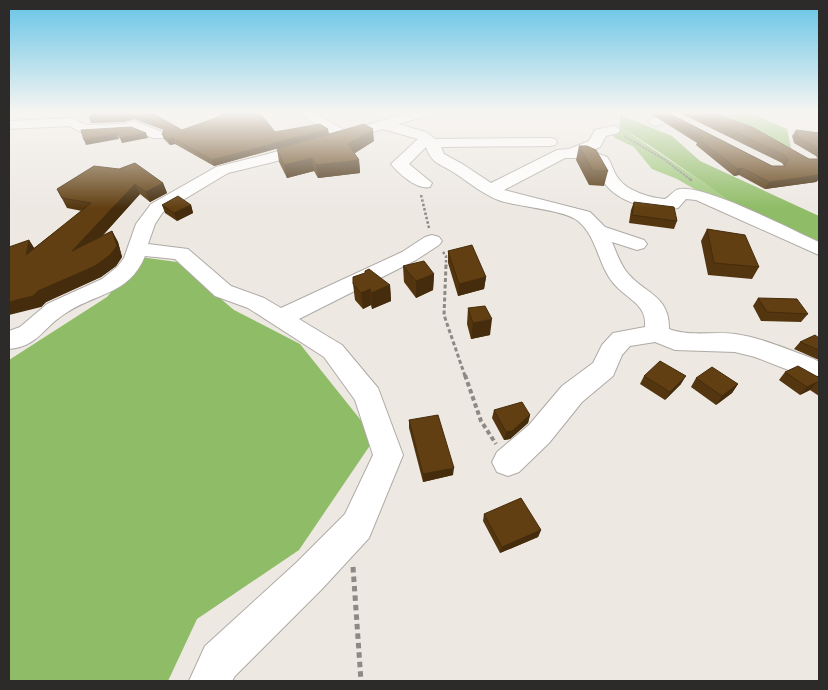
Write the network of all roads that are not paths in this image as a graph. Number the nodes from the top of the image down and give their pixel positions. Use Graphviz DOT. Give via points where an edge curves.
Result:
graph roads {
  1 [pos="321,144"];
  2 [pos="426,144"];
  3 [pos="431,144"];
  4 [pos="594,144"];
  5 [pos="574,152"];
  6 [pos="424,182"];
  7 [pos="490,190"];
  8 [pos="598,231"];
  9 [pos="432,240"];
  10 [pos="637,244"];
  11 [pos="136,249"];
  12 [pos="819,249"];
  13 [pos="280,318"];
  14 [pos="657,334"];
  15 [pos="19,337"];
  16 [pos="9,354"];
  17 [pos="819,375"];
  18 [pos="508,462"];
  19 [pos="210,681"];
  1 -- 11 [label="street" via="239,165 211,176 157,208 145,221"];
  2 -- 6 [label="street" via="399,164"];
  3 -- 7 [label="street" via="437,157"];
  4 -- 5 [label="street"];
  5 -- 7 [label="street" via="562,152"];
  5 -- 12 [label="street" via="602,160 612,183 648,202 665,205 672,204 681,194 699,195"];
  7 -- 8 [label="street" via="584,216"];
  8 -- 10 [label="street"];
  8 -- 14 [label="street" via="617,274 650,303 657,314"];
  9 -- 13 [label="street" via="409,256"];
  11 -- 13 [label="street" via="181,253 223,291 256,303"];
  11 -- 15 [label="street" via="126,272 114,282 58,307"];
  13 -- 19 [label="street" via="339,359 368,396 388,455 357,526 220,661"];
  14 -- 17 [label="street" via="675,341 735,343 752,347 805,366"];
  14 -- 18 [label="street" via="622,339 611,351 604,369 572,394 539,434"];
  15 -- 16 [label="street"];
}
